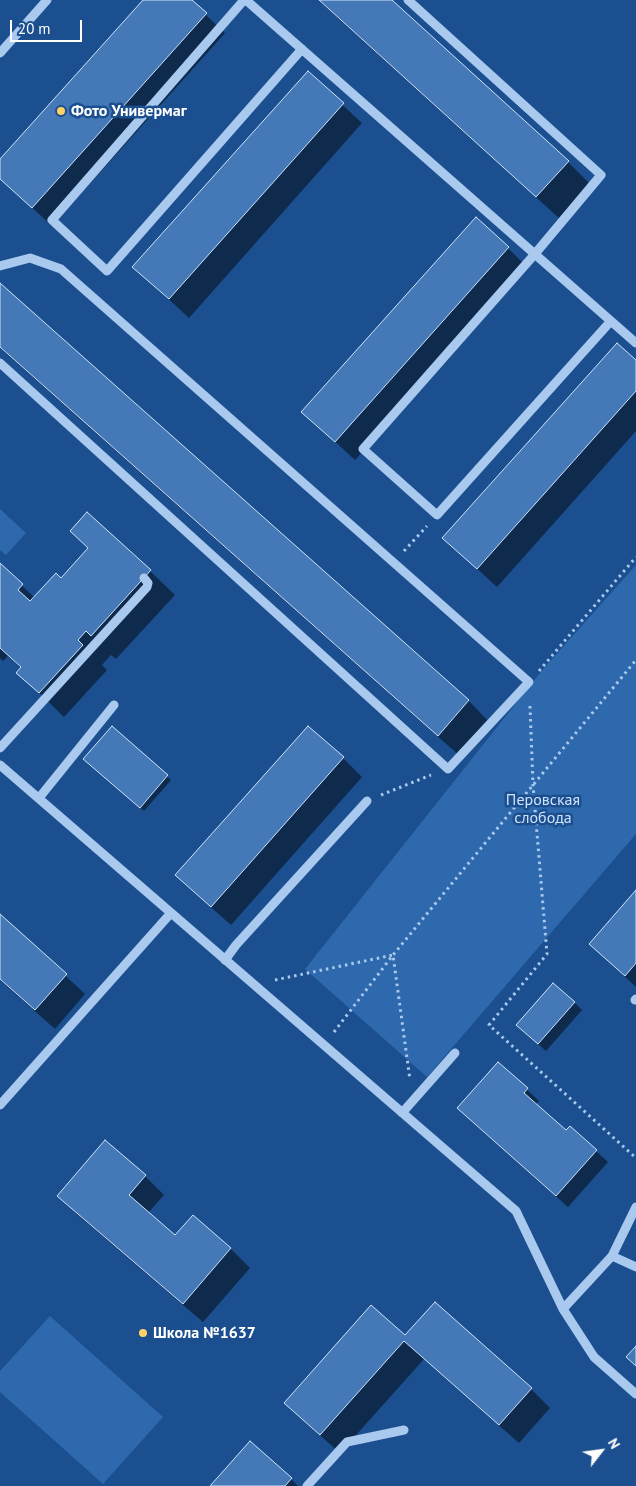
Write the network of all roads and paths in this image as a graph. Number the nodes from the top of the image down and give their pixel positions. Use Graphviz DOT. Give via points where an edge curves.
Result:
graph roads {
  1 [pos="47,0"];
  2 [pos="245,0"];
  3 [pos="408,0"];
  4 [pos="302,49"];
  5 [pos="0,53"];
  6 [pos="534,255"];
  7 [pos="0,266"];
  8 [pos="610,322"];
  9 [pos="636,343"];
  10 [pos="0,363"];
  11 [pos="437,515"];
  12 [pos="636,557"];
  13 [pos="394,562"];
  14 [pos="144,578"];
  15 [pos="636,660"];
  16 [pos="529,682"];
  17 [pos="114,705"];
  18 [pos="0,748"];
  19 [pos="0,765"];
  20 [pos="448,769"];
  21 [pos="533,785"];
  22 [pos="38,798"];
  23 [pos="367,801"];
  24 [pos="171,913"];
  25 [pos="393,955"];
  26 [pos="225,960"];
  27 [pos="275,980"];
  28 [pos="334,1032"];
  29 [pos="455,1053"];
  30 [pos="413,1100"];
  31 [pos="0,1105"];
  32 [pos="402,1114"];
  33 [pos="636,1158"];
  34 [pos="636,1207"];
  35 [pos="612,1256"];
  36 [pos="636,1267"];
  37 [pos="563,1309"];
  38 [pos="636,1394"];
  39 [pos="404,1430"];
  40 [pos="307,1486"];
  1 -- 5 [label="street"];
  2 -- 4 [label="street"];
  2 -- 4 [label="street" via="52,220 107,271"];
  3 -- 6 [label="street" via="601,175"];
  4 -- 6 [label="street"];
  6 -- 8 [label="street"];
  6 -- 11 [label="street" via="363,449"];
  7 -- 13 [label="street" via="30,258 61,268"];
  8 -- 9 [label="street"];
  8 -- 11 [label="street"];
  10 -- 20 [label="street"];
  11 -- 13 [label="path"];
  12 -- 16 [label="path"];
  13 -- 16 [label="street"];
  14 -- 18 [label="street" via="147,587"];
  15 -- 21 [label="path"];
  16 -- 20 [label="street"];
  16 -- 21 [label="path"];
  17 -- 22 [label="street"];
  19 -- 22 [label="street"];
  20 -- 23 [label="path"];
  21 -- 25 [label="path"];
  21 -- 33 [label="path" via="547,954 489,1025"];
  22 -- 24 [label="street"];
  23 -- 26 [label="street"];
  24 -- 26 [label="street"];
  24 -- 31 [label="street"];
  25 -- 27 [label="path"];
  25 -- 28 [label="path"];
  25 -- 30 [label="path"];
  26 -- 32 [label="street"];
  29 -- 30 [label="street"];
  30 -- 32 [label="street"];
  32 -- 37 [label="street" via="516,1211"];
  34 -- 35 [label="street"];
  35 -- 36 [label="street"];
  35 -- 37 [label="street"];
  37 -- 38 [label="street" via="594,1357"];
  39 -- 40 [label="street" via="347,1442"];
}
